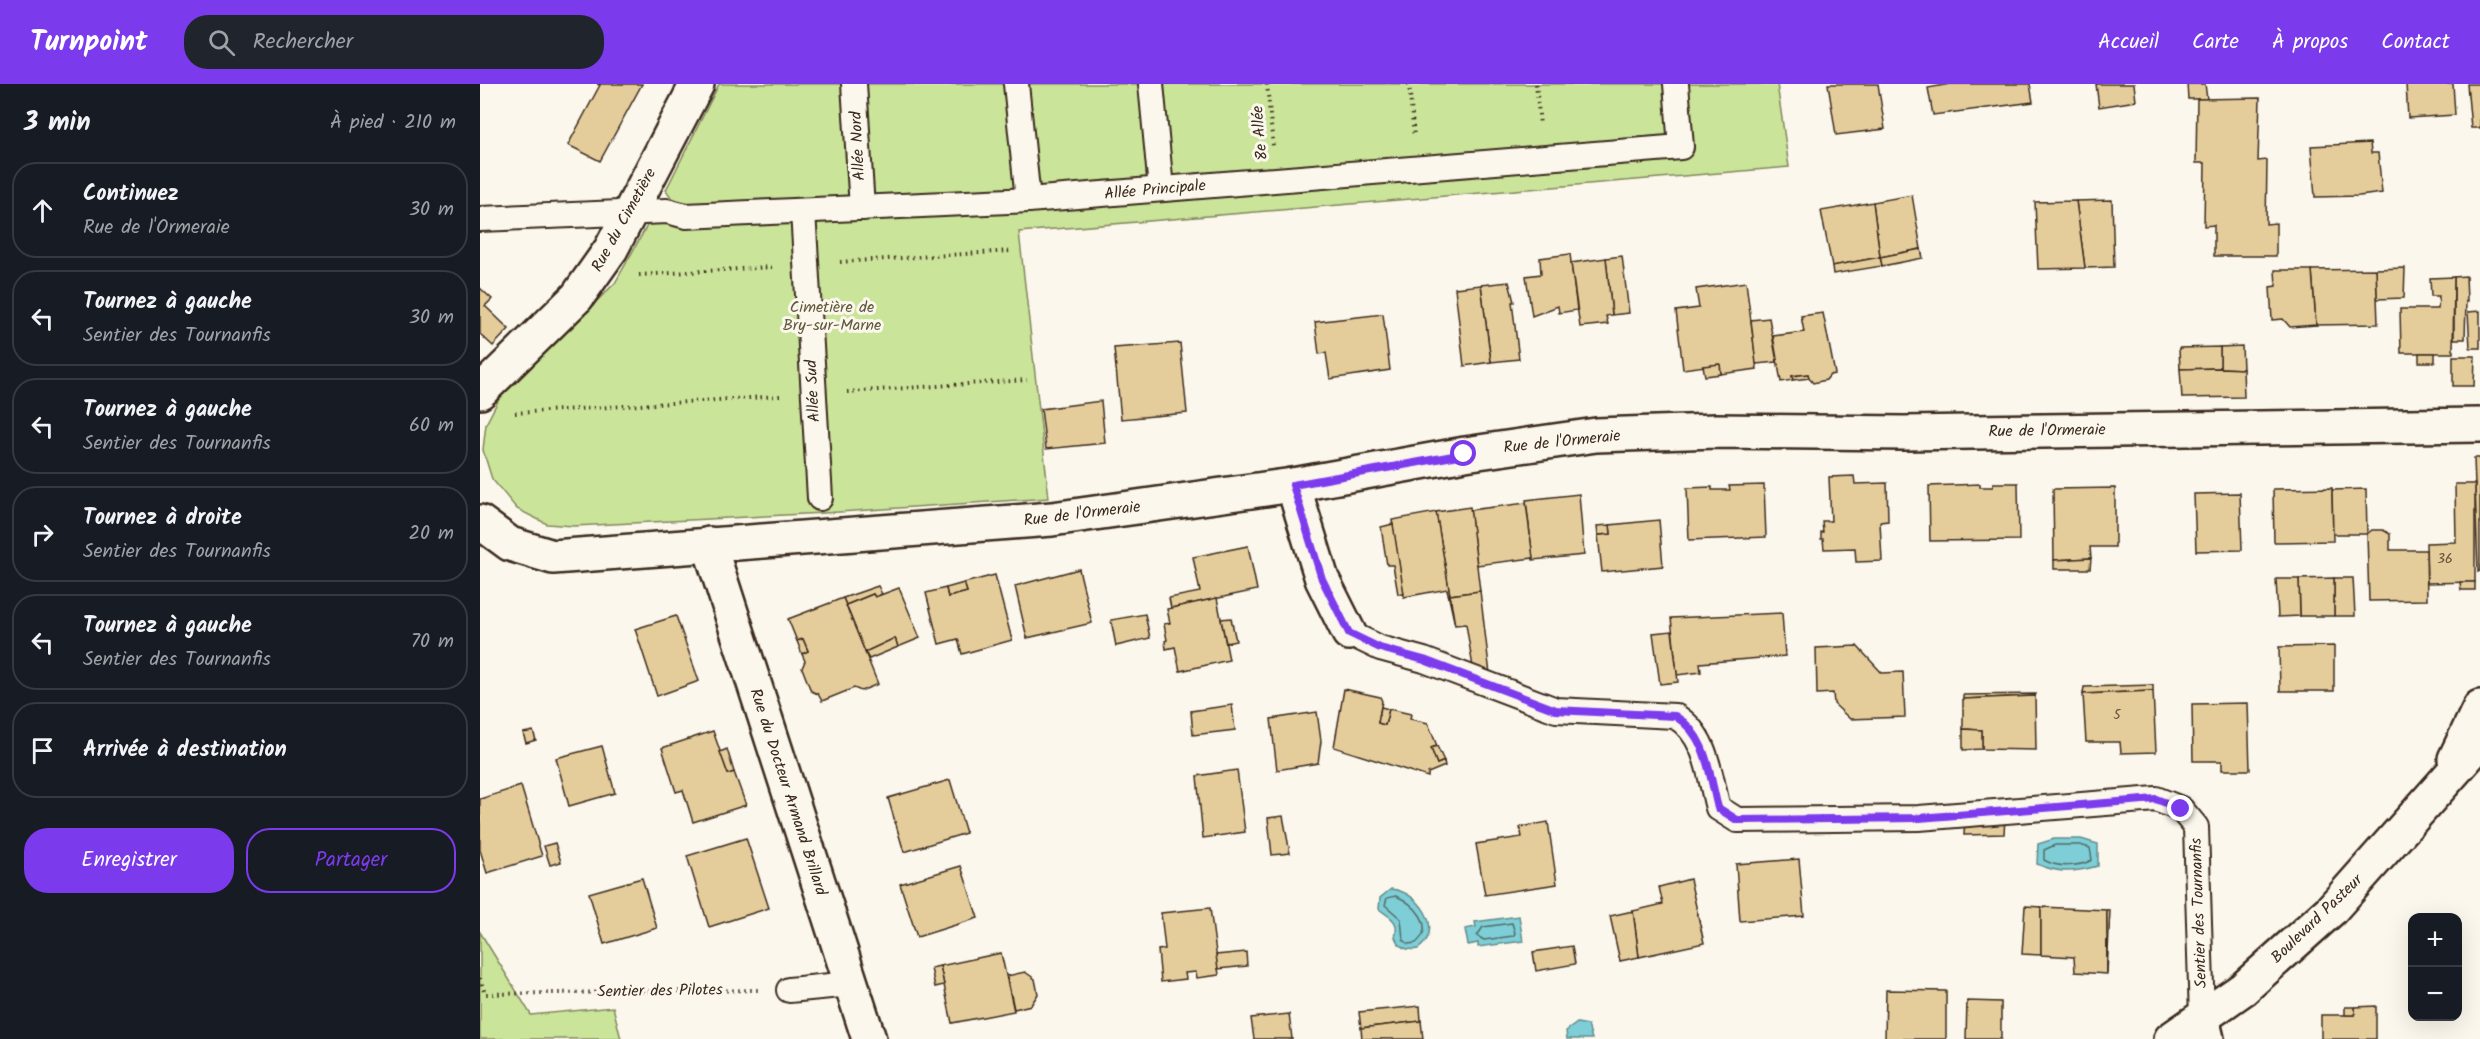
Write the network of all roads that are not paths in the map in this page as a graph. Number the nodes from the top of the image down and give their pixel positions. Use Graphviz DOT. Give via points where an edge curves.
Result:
graph roads {
  1 [pos="697,84"];
  2 [pos="854,84"];
  3 [pos="1016,84"];
  4 [pos="1151,84"];
  5 [pos="1676,84"];
  6 [pos="1161,189"];
  7 [pos="1028,200"];
  8 [pos="861,208"];
  9 [pos="803,211"];
  10 [pos="629,213"];
  11 [pos="480,219"];
  12 [pos="480,392"];
  13 [pos="2480,425"];
  14 [pos="1293,485"];
  15 [pos="820,498"];
  16 [pos="480,522"];
  17 [pos="709,544"];
  18 [pos="1349,633"];
  19 [pos="2480,707"];
  20 [pos="2480,742"];
  21 [pos="2444,779"];
  22 [pos="851,984"];
  23 [pos="789,990"];
  24 [pos="2204,1028"];
  25 [pos="869,1039"];
  26 [pos="2171,1039"];
  1 -- 10 [label="street, Rue du Cimetière"];
  2 -- 8 [label="lane, Allée Nord"];
  3 -- 7 [label="lane"];
  4 -- 6 [label="lane"];
  5 -- 6 [label="lane, Allée Principale" via="1681,147"];
  6 -- 7 [label="lane, Allée Principale"];
  7 -- 8 [label="lane, Allée Principale"];
  8 -- 9 [label="lane, Allée Principale"];
  9 -- 10 [label="lane, Allée Principale" via="686,216 667,211"];
  9 -- 15 [label="lane, Allée Sud"];
  10 -- 11 [label="lane, Allée Principale"];
  10 -- 12 [label="street, Rue du Cimetière" via="611,249 577,297"];
  13 -- 14 [label="street, Rue de l'Ormeraie" via="1596,435"];
  14 -- 17 [label="street, Rue de l'Ormeraie" via="1052,519"];
  14 -- 18 [label="street, Sentier des Tournanfis" via="1322,579"];
  16 -- 17 [label="street, Rue de l'Ormeraie" via="510,544 553,557"];
  17 -- 22 [label="street, Rue du Docteur Armand Brillard"];
  18 -- 24 [label="lane, Sentier des Tournanfis" via="1380,648 1424,660 1556,710 1675,716 1689,724 1701,741 1718,808 1737,820 1919,818 2156,799 2181,809 2196,827"];
  19 -- 21 [label="street, Boulevard Pasteur"];
  20 -- 21 [label="street, Boulevard Pasteur"];
  21 -- 24 [label="street, Boulevard Pasteur" via="2331,910"];
  22 -- 23 [label="lane"];
  22 -- 25 [label="street, Rue du Docteur Armand Brillard"];
  24 -- 26 [label="street, Boulevard Pasteur"];
}
